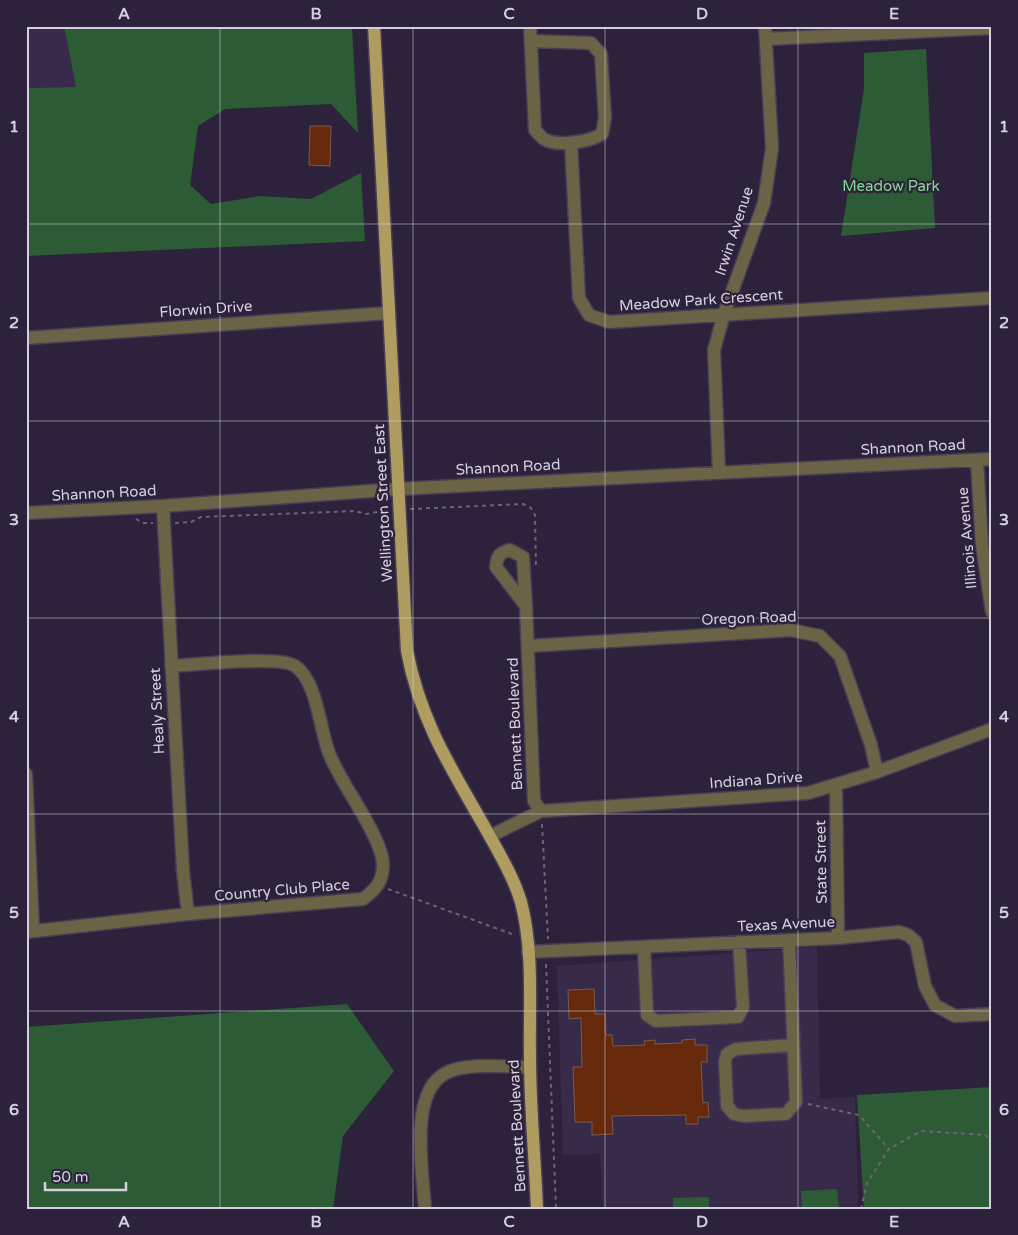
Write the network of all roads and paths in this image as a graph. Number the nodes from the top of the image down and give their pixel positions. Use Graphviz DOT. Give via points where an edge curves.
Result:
graph roads {
  1 [pos="374,26"];
  2 [pos="530,26"];
  3 [pos="992,28"];
  4 [pos="766,33"];
  5 [pos="530,40"];
  6 [pos="571,143"];
  7 [pos="992,298"];
  8 [pos="389,313"];
  9 [pos="724,314"];
  10 [pos="26,338"];
  11 [pos="992,459"];
  12 [pos="977,460"];
  13 [pos="719,473"];
  14 [pos="398,489"];
  15 [pos="163,506"];
  16 [pos="26,513"];
  17 [pos="526,606"];
  18 [pos="992,612"];
  19 [pos="528,646"];
  20 [pos="171,666"];
  21 [pos="992,729"];
  22 [pos="877,772"];
  23 [pos="26,774"];
  24 [pos="836,785"];
  25 [pos="542,810"];
  26 [pos="490,836"];
  27 [pos="379,886"];
  28 [pos="188,914"];
  29 [pos="30,931"];
  30 [pos="512,934"];
  31 [pos="838,938"];
  32 [pos="789,940"];
  33 [pos="739,942"];
  34 [pos="644,947"];
  35 [pos="528,952"];
  36 [pos="992,1014"];
  37 [pos="793,1045"];
  38 [pos="530,1067"];
  39 [pos="796,1102"];
  40 [pos="992,1141"];
  41 [pos="889,1149"];
  42 [pos="425,1209"];
  43 [pos="537,1209"];
  44 [pos="861,1209"];
  1 -- 8 [label="main road, Wellington Street East"];
  2 -- 5 [label="street"];
  3 -- 4 [label="street"];
  4 -- 9 [label="street, Irwin Avenue" via="772,148 764,203"];
  5 -- 6 [label="street" via="535,130 545,140"];
  5 -- 6 [label="street" via="591,43 601,54 605,118 602,134 591,141"];
  6 -- 9 [label="street, Meadow Park Crescent" via="579,298 589,316 609,322"];
  7 -- 9 [label="street, Meadow Park Crescent"];
  8 -- 10 [label="street, Florwin Drive"];
  8 -- 14 [label="main road, Wellington Street East"];
  9 -- 13 [label="street, Irwin Avenue" via="714,350"];
  11 -- 12 [label="street, Shannon Road"];
  12 -- 13 [label="street, Shannon Road"];
  12 -- 18 [label="street, Illinois Avenue" via="982,545"];
  13 -- 14 [label="street, Shannon Road"];
  14 -- 15 [label="street, Shannon Road"];
  14 -- 26 [label="main road, Wellington Street East" via="407,651 413,681 423,713 443,754"];
  15 -- 16 [label="street, Shannon Road"];
  15 -- 20 [label="street, Healy Street"];
  17 -- 19 [label="street, Bennett Boulevard"];
  19 -- 22 [label="street, Oregon Road" via="791,630 820,636 840,656"];
  19 -- 25 [label="street, Bennett Boulevard" via="534,802"];
  20 -- 27 [label="street" via="275,661 295,665 308,680 329,754 375,839 383,865"];
  20 -- 28 [label="street, Healy Street"];
  21 -- 22 [label="street, Indiana Drive"];
  22 -- 24 [label="street, Indiana Drive"];
  23 -- 29 [label="street"];
  24 -- 25 [label="street, Indiana Drive" via="808,793"];
  24 -- 31 [label="street, State Street"];
  25 -- 26 [label="street"];
  26 -- 35 [label="main road, Wellington Street East" via="520,901"];
  27 -- 28 [label="street, Country Club Place" via="363,899"];
  27 -- 30 [label="path"];
  28 -- 29 [label="street, Country Club Place"];
  31 -- 32 [label="street, Texas Avenue"];
  31 -- 36 [label="street, Texas Avenue" via="899,932 908,935 916,942 925,986 935,1005 954,1016"];
  32 -- 33 [label="street, Texas Avenue"];
  32 -- 37 [label="street"];
  33 -- 34 [label="street, Texas Avenue"];
  33 -- 34 [label="street" via="743,1007 738,1017 656,1021 647,1015"];
  34 -- 35 [label="street, Texas Avenue"];
  35 -- 38 [label="main road, Bennett Boulevard"];
  37 -- 39 [label="street"];
  37 -- 39 [label="street" via="736,1049 728,1054 725,1062 728,1106 734,1114 786,1114"];
  38 -- 42 [label="street" via="469,1067 446,1073 428,1089 421,1117"];
  38 -- 43 [label="main road, Bennett Boulevard"];
  39 -- 41 [label="path" via="859,1115"];
  40 -- 41 [label="path" via="985,1135 921,1131"];
  41 -- 44 [label="path" via="867,1183"];
}
